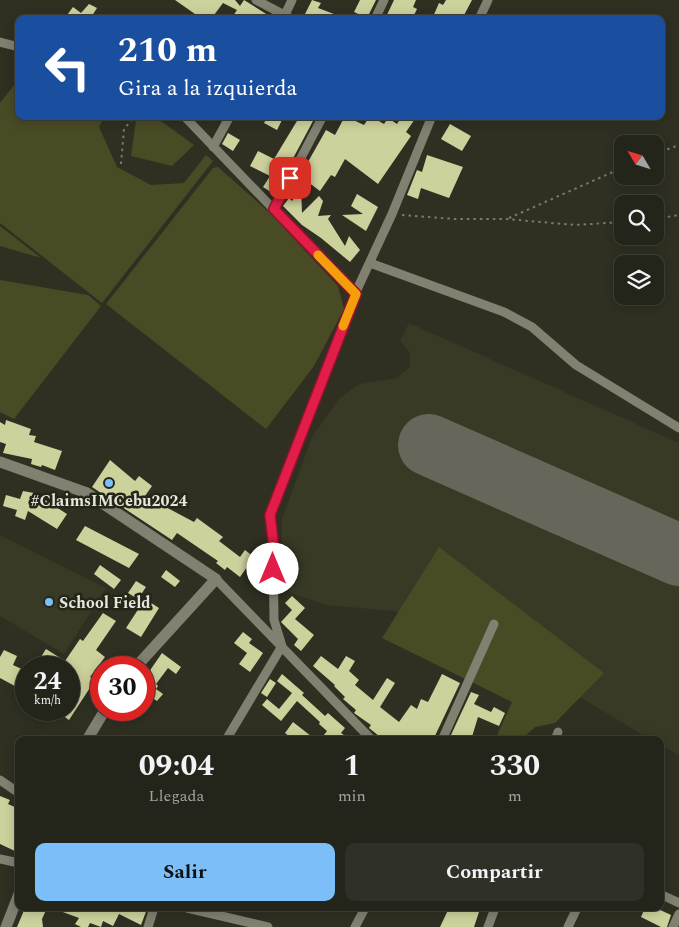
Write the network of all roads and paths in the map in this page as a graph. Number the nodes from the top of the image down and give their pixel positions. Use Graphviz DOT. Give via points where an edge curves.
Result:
graph roads {
  1 [pos="256,0"];
  2 [pos="292,0"];
  3 [pos="384,0"];
  4 [pos="488,0"];
  5 [pos="282,15"];
  6 [pos="288,15"];
  7 [pos="377,15"];
  8 [pos="481,15"];
  9 [pos="0,42"];
  10 [pos="15,46"];
  11 [pos="131,120"];
  12 [pos="188,120"];
  13 [pos="228,120"];
  14 [pos="322,120"];
  15 [pos="430,120"];
  16 [pos="679,145"];
  17 [pos="213,146"];
  18 [pos="664,151"];
  19 [pos="121,164"];
  20 [pos="614,172"];
  21 [pos="274,209"];
  22 [pos="392,214"];
  23 [pos="679,215"];
  24 [pos="664,218"];
  25 [pos="506,219"];
  26 [pos="614,223"];
  27 [pos="370,263"];
  28 [pos="356,294"];
  29 [pos="679,428"];
  30 [pos="0,462"];
  31 [pos="216,579"];
  32 [pos="494,624"];
  33 [pos="282,646"];
  34 [pos="146,656"];
  35 [pos="98,721"];
  36 [pos="89,736"];
  37 [pos="228,736"];
  38 [pos="368,736"];
  39 [pos="444,736"];
  40 [pos="0,780"];
  41 [pos="15,790"];
  42 [pos="0,859"];
  43 [pos="15,863"];
  44 [pos="664,896"];
  45 [pos="679,903"];
  46 [pos="15,904"];
  47 [pos="153,911"];
  48 [pos="200,911"];
  49 [pos="364,911"];
  50 [pos="494,911"];
  51 [pos="576,911"];
  52 [pos="679,914"];
  53 [pos="6,927"];
  54 [pos="148,927"];
  55 [pos="268,927"];
  56 [pos="356,927"];
  57 [pos="488,927"];
  58 [pos="568,927"];
  59 [pos="673,927"];
  1 -- 5 [label="street"];
  2 -- 6 [label="street"];
  3 -- 7 [label="street"];
  4 -- 8 [label="street"];
  9 -- 10 [label="street"];
  11 -- 19 [label="path" via="124,128"];
  12 -- 17 [label="street"];
  13 -- 17 [label="street"];
  14 -- 21 [label="street"];
  15 -- 22 [label="street"];
  16 -- 18 [label="path"];
  17 -- 21 [label="street"];
  20 -- 25 [label="path"];
  21 -- 28 [label="street"];
  22 -- 25 [label="path"];
  22 -- 27 [label="street"];
  23 -- 24 [label="path"];
  25 -- 26 [label="path" via="575,225"];
  27 -- 28 [label="street"];
  27 -- 29 [label="street" via="504,312 532,327 576,365"];
  28 -- 33 [label="street" via="270,515 274,620"];
  30 -- 31 [label="street" via="87,493"];
  31 -- 33 [label="street"];
  31 -- 34 [label="street"];
  32 -- 39 [label="street"];
  33 -- 37 [label="street"];
  33 -- 38 [label="street"];
  35 -- 36 [label="street"];
  40 -- 41 [label="street"];
  42 -- 43 [label="street"];
  44 -- 45 [label="street"];
  46 -- 53 [label="street"];
  47 -- 54 [label="street"];
  48 -- 55 [label="street"];
  49 -- 56 [label="street"];
  50 -- 57 [label="street"];
  51 -- 58 [label="street"];
  52 -- 59 [label="street"];
}
